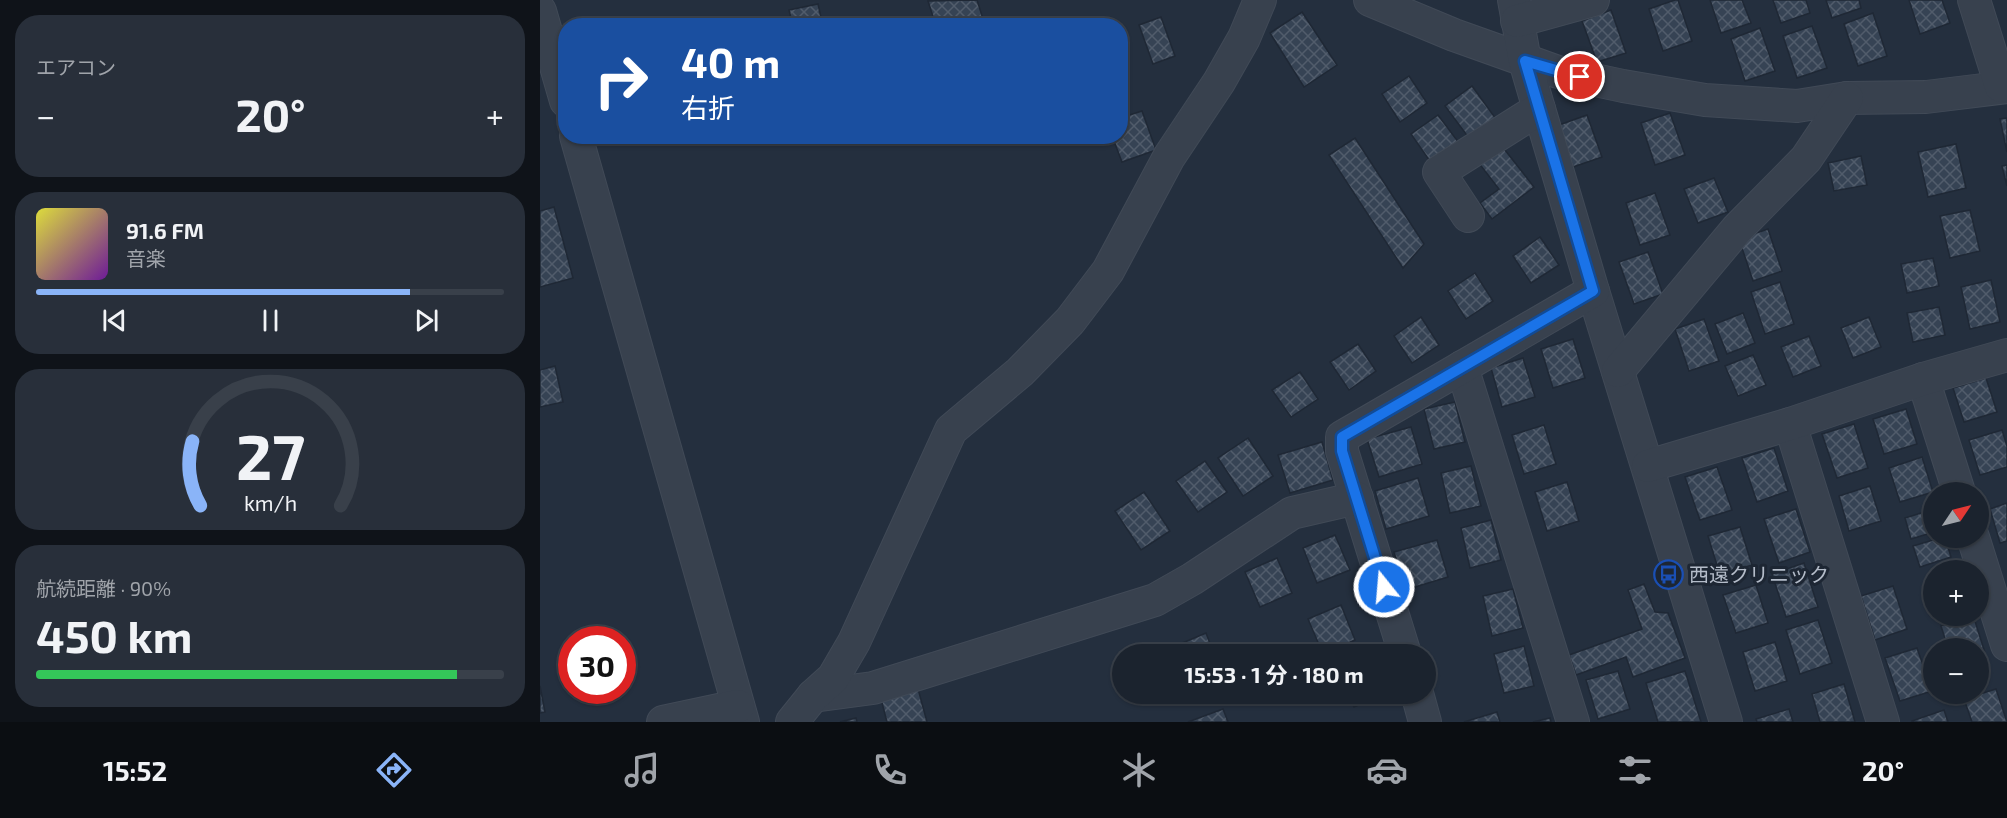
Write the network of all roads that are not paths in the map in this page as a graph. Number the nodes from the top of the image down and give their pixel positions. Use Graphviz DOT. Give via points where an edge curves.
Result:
graph roads {
  1 [pos="1260,0"];
  2 [pos="1370,0"];
  3 [pos="1593,0"];
  4 [pos="1974,0"];
  5 [pos="540,11"];
  6 [pos="1516,11"];
  7 [pos="1525,61"];
  8 [pos="558,73"];
  9 [pos="2004,86"];
  10 [pos="1847,98"];
  11 [pos="1539,109"];
  12 [pos="578,144"];
  13 [pos="1468,216"];
  14 [pos="1593,291"];
  15 [pos="2007,355"];
  16 [pos="1462,367"];
  17 [pos="1618,371"];
  18 [pos="1923,379"];
  19 [pos="1790,424"];
  20 [pos="1648,466"];
  21 [pos="1956,482"];
  22 [pos="1357,498"];
  23 [pos="1976,548"];
  24 [pos="1402,644"];
  25 [pos="2007,645"];
  26 [pos="813,696"];
  27 [pos="1420,704"];
  28 [pos="741,714"];
  29 [pos="663,722"];
  30 [pos="792,722"];
  31 [pos="1425,722"];
  32 [pos="1573,722"];
  33 [pos="1726,722"];
  34 [pos="1883,722"];
  1 -- 26 [label="street" via="1244,38 1169,157 1108,271 1070,321 1020,372 951,430 854,642 833,678"];
  2 -- 7 [label="street"];
  3 -- 6 [label="street"];
  4 -- 9 [label="street"];
  5 -- 8 [label="street"];
  6 -- 7 [label="street"];
  7 -- 10 [label="street" via="1558,72 1705,100 1797,106"];
  7 -- 11 [label="street"];
  9 -- 10 [label="street" via="1926,97"];
  10 -- 17 [label="street" via="1806,159 1737,229"];
  11 -- 13 [label="street" via="1439,172"];
  11 -- 14 [label="street"];
  12 -- 28 [label="street"];
  14 -- 16 [label="street"];
  14 -- 17 [label="street"];
  15 -- 18 [label="street"];
  16 -- 22 [label="street" via="1342,437 1342,451"];
  16 -- 32 [label="street"];
  17 -- 20 [label="street"];
  18 -- 19 [label="street"];
  18 -- 21 [label="street"];
  19 -- 20 [label="street"];
  19 -- 34 [label="street"];
  20 -- 33 [label="street"];
  22 -- 24 [label="street"];
  22 -- 26 [label="street" via="1292,513 1155,600 873,688"];
  23 -- 25 [label="street"];
  26 -- 30 [label="street"];
  27 -- 31 [label="street"];
  28 -- 29 [label="street"];
}
